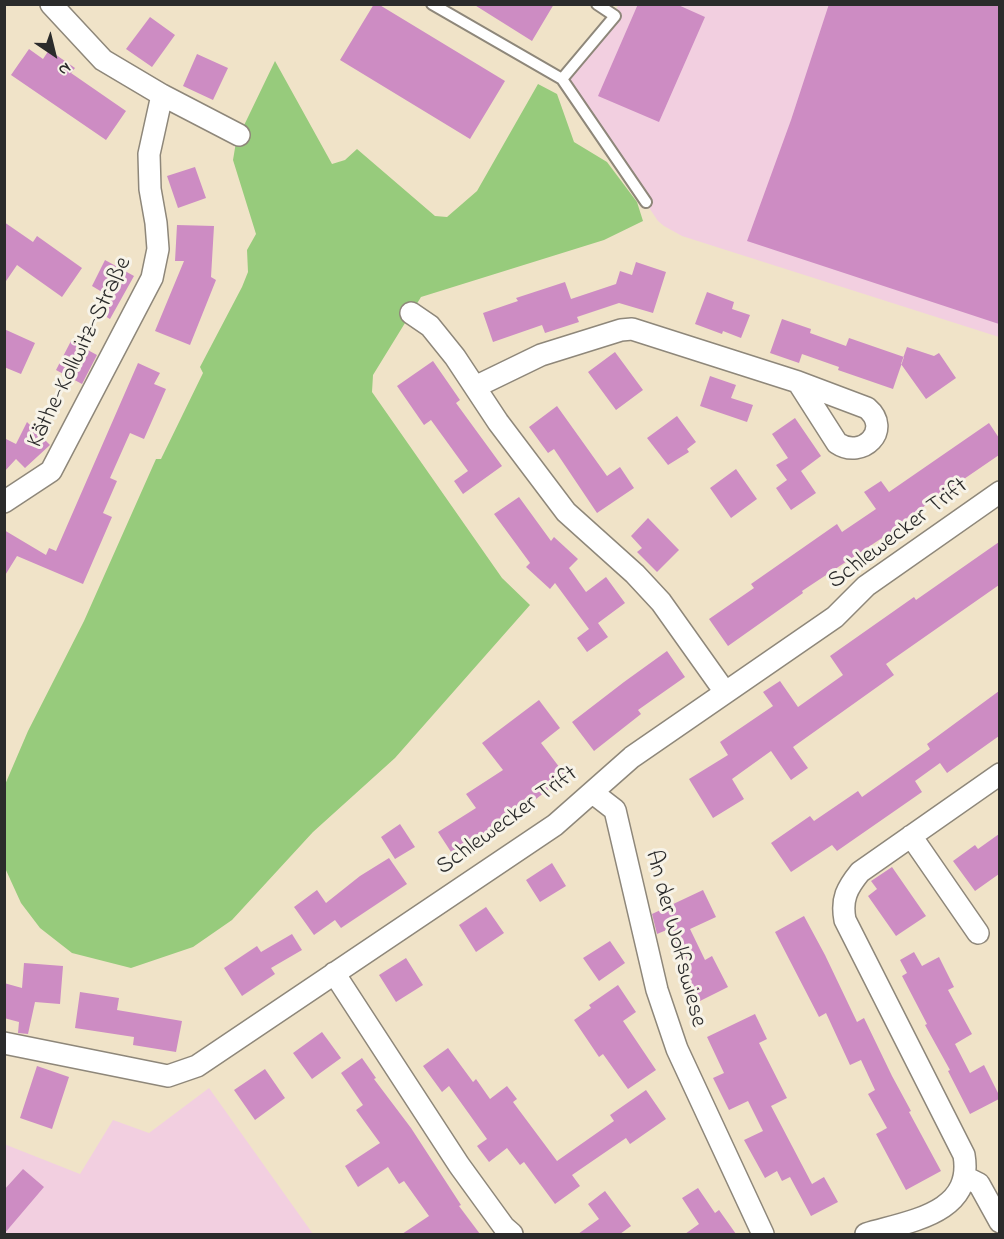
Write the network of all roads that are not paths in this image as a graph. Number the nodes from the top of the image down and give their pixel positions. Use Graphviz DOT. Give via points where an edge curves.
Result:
graph roads {
  1 [pos="51,4"];
  2 [pos="432,4"];
  3 [pos="597,4"];
  4 [pos="562,79"];
  5 [pos="162,95"];
  6 [pos="239,135"];
  7 [pos="646,202"];
  8 [pos="411,313"];
  9 [pos="798,382"];
  10 [pos="475,387"];
  11 [pos="999,492"];
  12 [pos="4,502"];
  13 [pos="725,692"];
  14 [pos="999,774"];
  15 [pos="592,793"];
  16 [pos="911,836"];
  17 [pos="978,933"];
  18 [pos="334,973"];
  19 [pos="4,1042"];
  20 [pos="965,1177"];
  21 [pos="999,1222"];
  22 [pos="512,1234"];
  23 [pos="763,1234"];
  24 [pos="866,1234"];
  1 -- 5 [label="street" via="103,60"];
  2 -- 4 [label="lane"];
  3 -- 4 [label="lane" via="615,16"];
  4 -- 7 [label="lane"];
  5 -- 6 [label="street"];
  5 -- 12 [label="street, Käthe-Kollwitz-Straße" via="149,154 158,249 152,278 51,471"];
  8 -- 10 [label="street" via="430,326"];
  9 -- 10 [label="street" via="632,329 541,355"];
  10 -- 13 [label="street" via="566,512 649,588"];
  11 -- 13 [label="street, Schlewecker Trift" via="866,586 835,617"];
  13 -- 15 [label="street, Schlewecker Trift" via="632,757"];
  14 -- 16 [label="street"];
  15 -- 18 [label="street, Schlewecker Trift" via="555,825"];
  15 -- 23 [label="street, An der Wolfswiese" via="615,810 657,990 677,1048"];
  16 -- 17 [label="street"];
  16 -- 20 [label="street" via="860,872 846,889 842,908 964,1155"];
  18 -- 19 [label="street, Schlewecker Trift" via="197,1066 168,1076"];
  18 -- 22 [label="street" via="459,1165"];
  20 -- 21 [label="street" via="979,1184"];
  20 -- 24 [label="street" via="950,1204 932,1214"];
}
